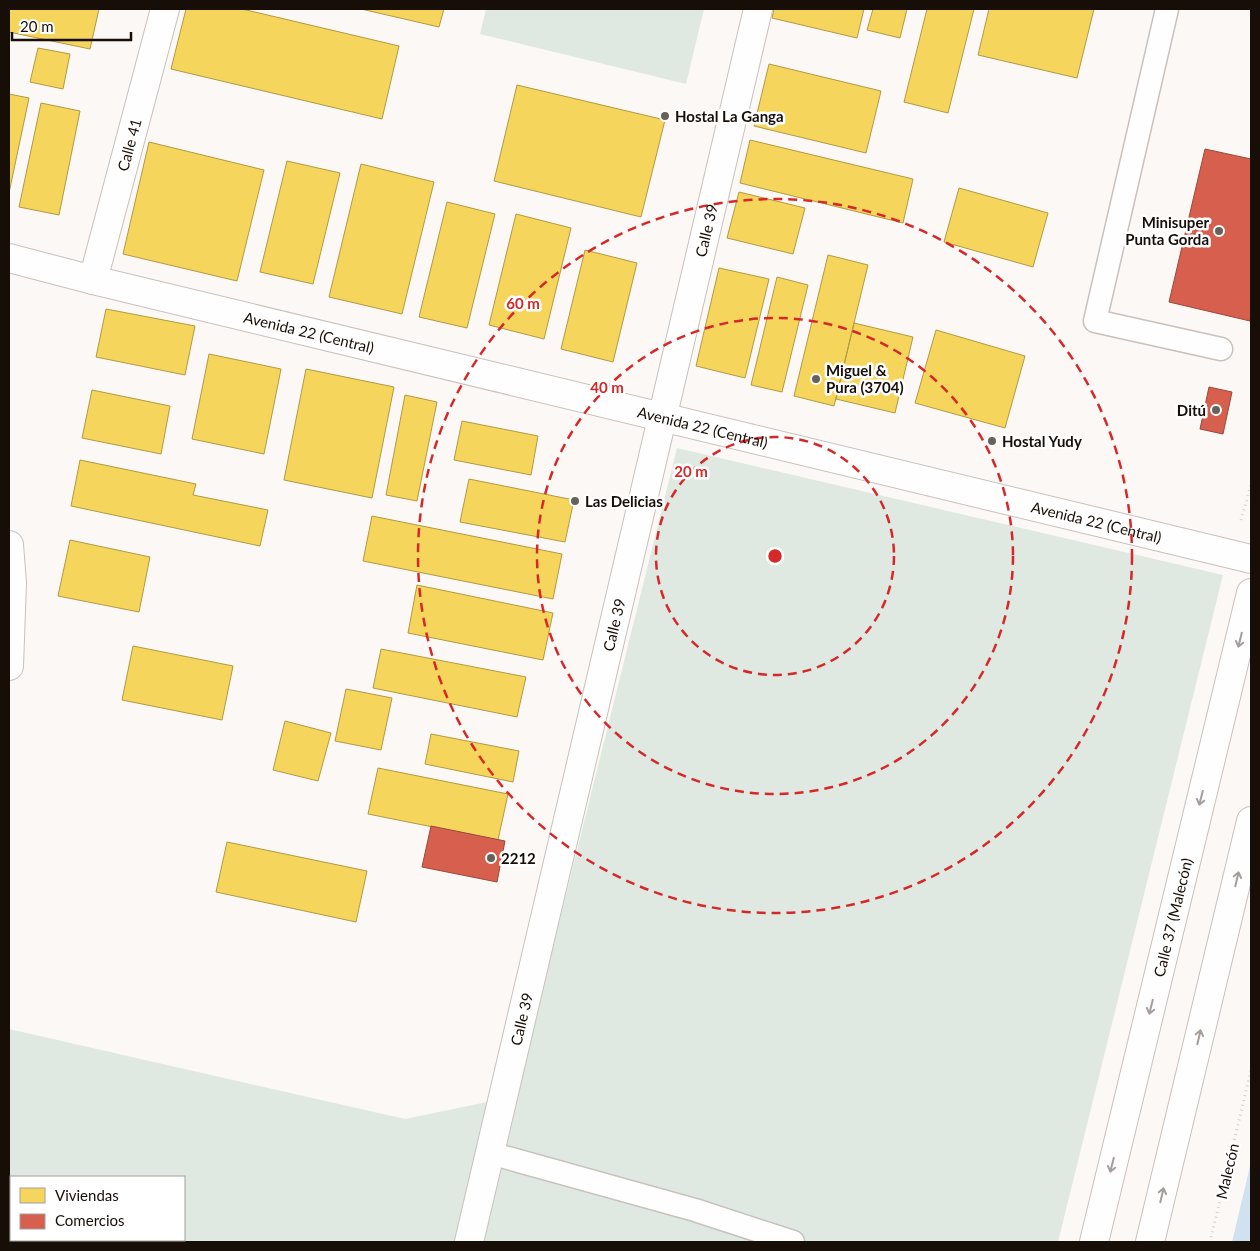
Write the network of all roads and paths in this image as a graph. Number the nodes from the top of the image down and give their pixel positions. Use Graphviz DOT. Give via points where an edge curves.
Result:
graph roads {
  1 [pos="165,9"];
  2 [pos="758,9"];
  3 [pos="1167,9"];
  4 [pos="9,258"];
  5 [pos="93,280"];
  6 [pos="1221,349"];
  7 [pos="662,418"];
  8 [pos="9,545"];
  9 [pos="1251,559"];
  10 [pos="1251,593"];
  11 [pos="9,666"];
  12 [pos="1251,820"];
  13 [pos="1251,1070"];
  14 [pos="490,1153"];
  15 [pos="469,1242"];
  16 [pos="794,1242"];
  17 [pos="1094,1242"];
  18 [pos="1150,1242"];
  19 [pos="1210,1242"];
  1 -- 5 [label="street, Calle 41"];
  2 -- 7 [label="street, Calle 39"];
  3 -- 6 [label="lane" via="1095,321"];
  4 -- 5 [label="street, Avenida 22 (Central)"];
  5 -- 7 [label="street, Avenida 22 (Central)"];
  7 -- 9 [label="street, Avenida 22 (Central)"];
  7 -- 14 [label="street, Calle 39"];
  8 -- 11 [label="street" via="12,584"];
  10 -- 17 [label="street, Calle 37 (Malecón), one-way"];
  18 -- 12 [label="street, one-way"];
  13 -- 19 [label="path, Malecón"];
  14 -- 15 [label="street, Calle 39"];
  14 -- 16 [label="lane" via="695,1210"];
}
